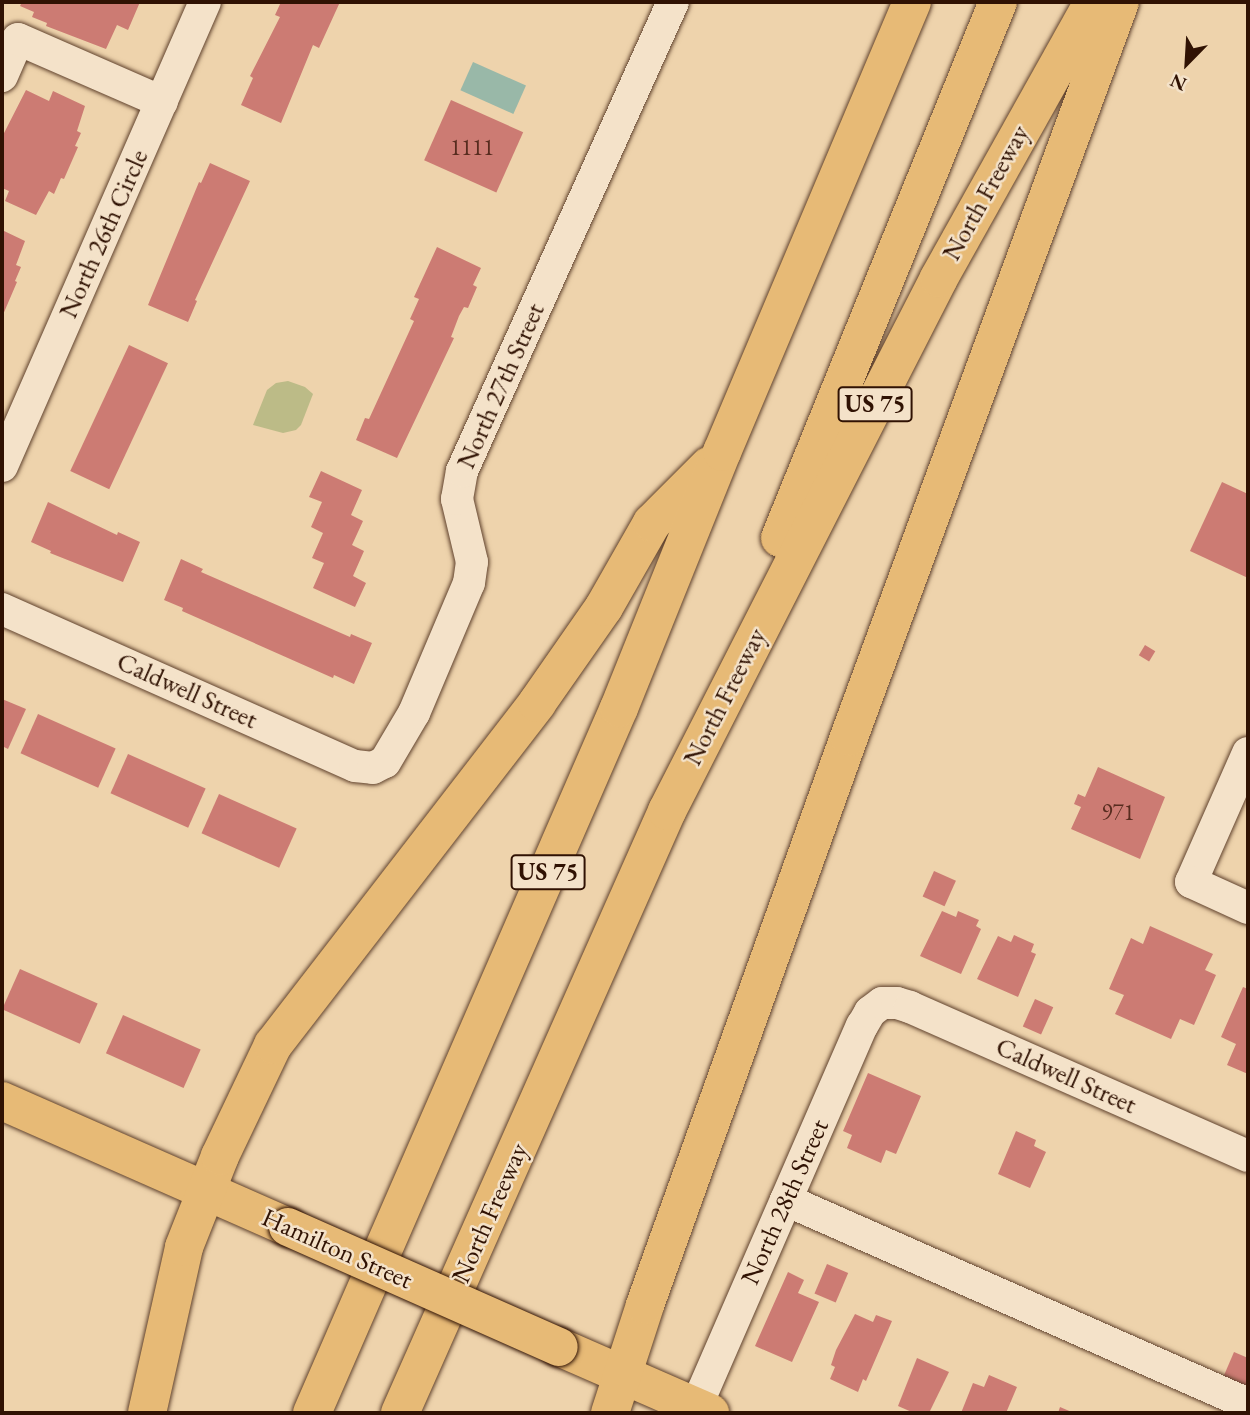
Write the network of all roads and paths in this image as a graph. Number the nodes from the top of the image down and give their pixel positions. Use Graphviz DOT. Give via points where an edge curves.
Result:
graph roads {
  1 [pos="205,2"];
  2 [pos="673,2"];
  3 [pos="912,2"];
  4 [pos="998,2"];
  5 [pos="1093,2"];
  6 [pos="1120,2"];
  7 [pos="2,76"];
  8 [pos="162,102"];
  9 [pos="15,401"];
  10 [pos="722,452"];
  11 [pos="2,466"];
  12 [pos="2,609"];
  13 [pos="1248,753"];
  14 [pos="373,768"];
  15 [pos="667,811"];
  16 [pos="1248,908"];
  17 [pos="882,1003"];
  18 [pos="2,1101"];
  19 [pos="1248,1156"];
  20 [pos="205,1191"];
  21 [pos="786,1200"];
  22 [pos="622,1375"];
  23 [pos="1248,1404"];
  24 [pos="703,1410"];
  25 [pos="147,1413"];
  26 [pos="313,1413"];
  27 [pos="400,1413"];
  28 [pos="610,1413"];
  1 -- 8 [label="street, North 26th Circle"];
  2 -- 14 [label="street, North 27th Street" via="462,471 457,499 472,562 470,583 402,737 385,762"];
  3 -- 10 [label="main road, US 75"];
  4 -- 15 [label="main road"];
  5 -- 15 [label="main road, North Freeway / US 75" via="939,278"];
  6 -- 22 [label="main road" via="844,750"];
  7 -- 8 [label="street" via="18,39"];
  8 -- 9 [label="street, North 26th Circle"];
  9 -- 11 [label="street, North 26th Circle"];
  10 -- 20 [label="main road" via="652,523 604,607 537,703 293,1016 255,1078"];
  10 -- 26 [label="main road, US 75" via="620,708"];
  12 -- 14 [label="street, Caldwell Street" via="355,765"];
  13 -- 16 [label="street" via="1191,882"];
  15 -- 27 [label="main road, North Freeway / US 75"];
  17 -- 19 [label="street, Caldwell Street" via="911,1007"];
  17 -- 21 [label="street, North 28th Street" via="862,1026"];
  18 -- 20 [label="main road, Hamilton Street"];
  20 -- 22 [label="main road, Hamilton Street, bridge"];
  20 -- 25 [label="main road" via="181,1256"];
  21 -- 23 [label="street"];
  21 -- 24 [label="street, North 28th Street"];
  22 -- 24 [label="main road, Hamilton Street"];
  22 -- 28 [label="main road"];
}
